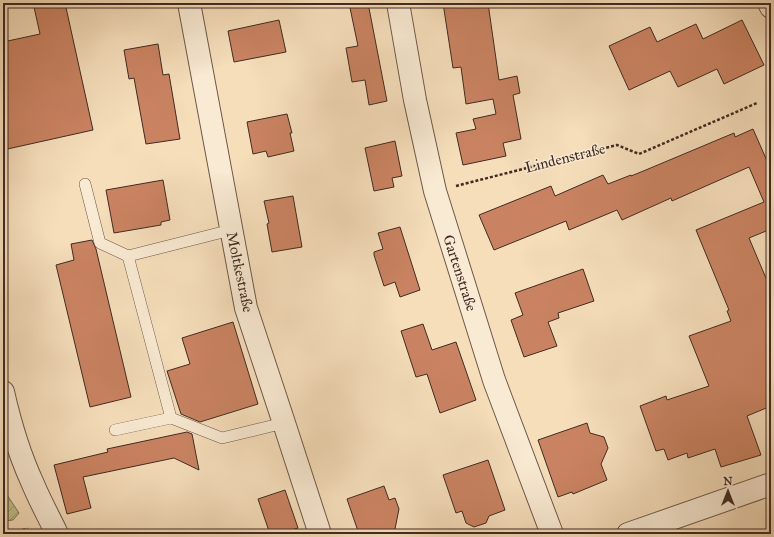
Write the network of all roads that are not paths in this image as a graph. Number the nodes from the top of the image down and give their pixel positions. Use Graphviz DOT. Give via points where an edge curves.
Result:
graph roads {
  1 [pos="189,3"];
  2 [pos="398,3"];
  3 [pos="769,3"];
  4 [pos="771,7"];
  5 [pos="85,184"];
  6 [pos="231,230"];
  7 [pos="128,256"];
  8 [pos="3,392"];
  9 [pos="171,418"];
  10 [pos="284,423"];
  11 [pos="115,430"];
  12 [pos="771,484"];
  13 [pos="57,534"];
  14 [pos="320,534"];
  15 [pos="552,534"];
  16 [pos="628,534"];
  1 -- 6 [label="street, Moltkestraße"];
  2 -- 15 [label="street, Gartenstraße" via="415,100 435,191 494,380"];
  3 -- 4 [label="street"];
  5 -- 7 [label="lane" via="100,243"];
  6 -- 7 [label="lane"];
  6 -- 10 [label="street, Moltkestraße" via="246,308"];
  7 -- 9 [label="lane"];
  8 -- 13 [label="street" via="9,418 32,483"];
  9 -- 10 [label="lane" via="222,438"];
  9 -- 11 [label="lane"];
  10 -- 14 [label="street, Moltkestraße"];
  12 -- 16 [label="street"];
}
